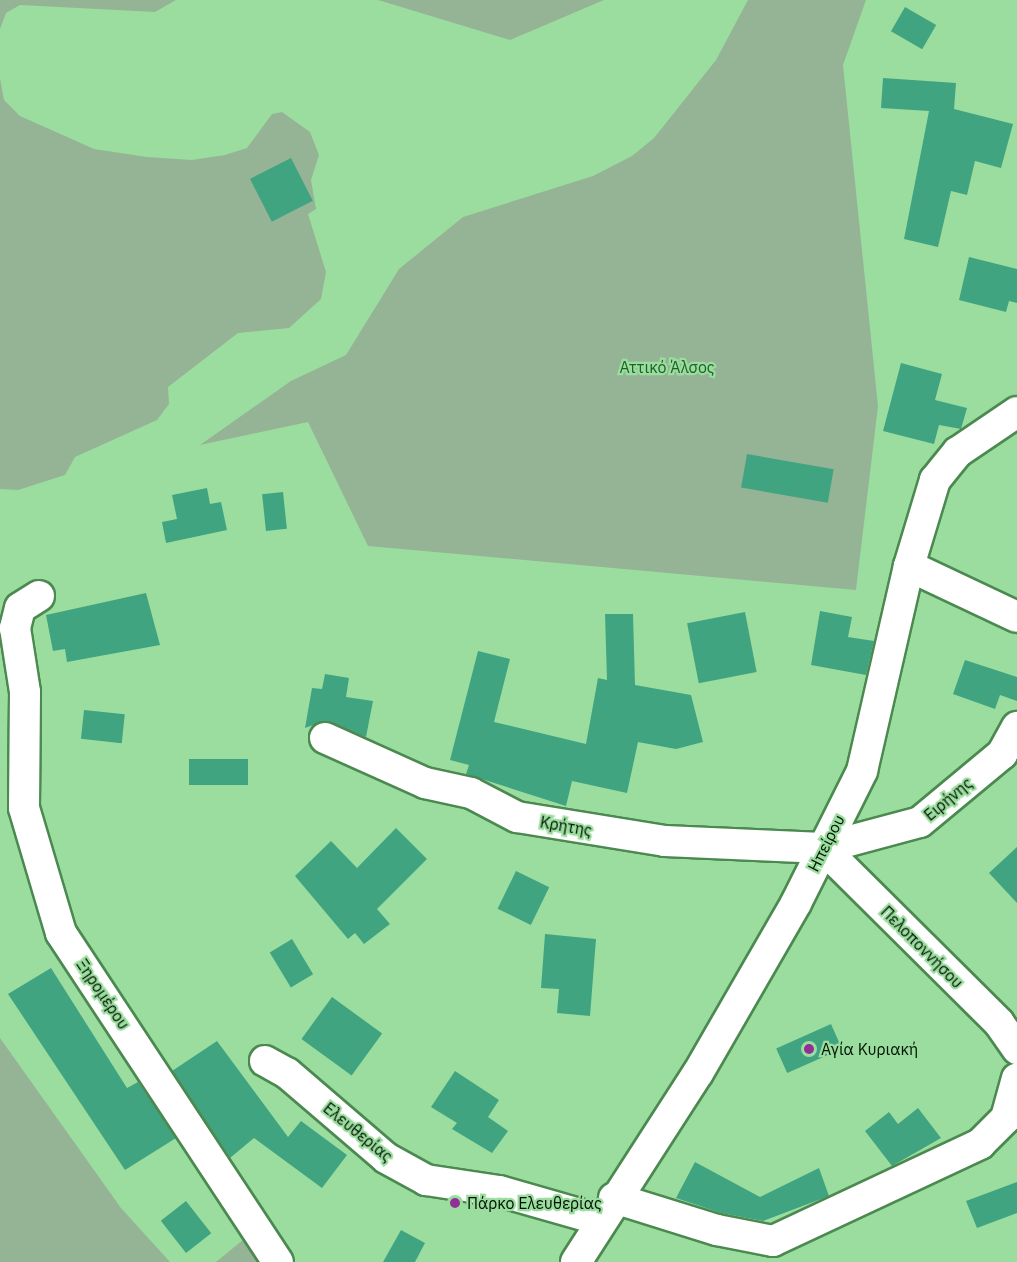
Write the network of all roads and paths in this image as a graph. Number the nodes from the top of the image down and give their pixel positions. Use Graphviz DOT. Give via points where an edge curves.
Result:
graph roads {
  1 [pos="1017,412"];
  2 [pos="909,566"];
  3 [pos="39,596"];
  4 [pos="1017,617"];
  5 [pos="1017,727"];
  6 [pos="325,738"];
  7 [pos="823,848"];
  8 [pos="1017,1049"];
  9 [pos="264,1061"];
  10 [pos="1017,1078"];
  11 [pos="607,1209"];
  12 [pos="278,1262"];
  13 [pos="576,1262"];
  1 -- 2 [label="street, Ηπείρου" via="958,452 935,480"];
  2 -- 4 [label="street"];
  2 -- 7 [label="street, Ηπείρου" via="862,771"];
  3 -- 12 [label="street, Ξηρομέρου" via="20,608 15,628 25,692 24,808 61,933"];
  5 -- 7 [label="street, Ειρήνης" via="1002,754 920,822"];
  6 -- 7 [label="street, Κρήτης" via="425,783 471,794 517,817 664,841"];
  7 -- 8 [label="street, Πελοποννήσου" via="999,1023"];
  7 -- 11 [label="street, Ηπείρου" via="698,1073"];
  9 -- 11 [label="street, Ελευθερίας" via="287,1073 386,1158 426,1180"];
  10 -- 11 [label="street" via="1006,1118 980,1144 773,1241"];
  11 -- 13 [label="street, Ηπείρου"];
}
